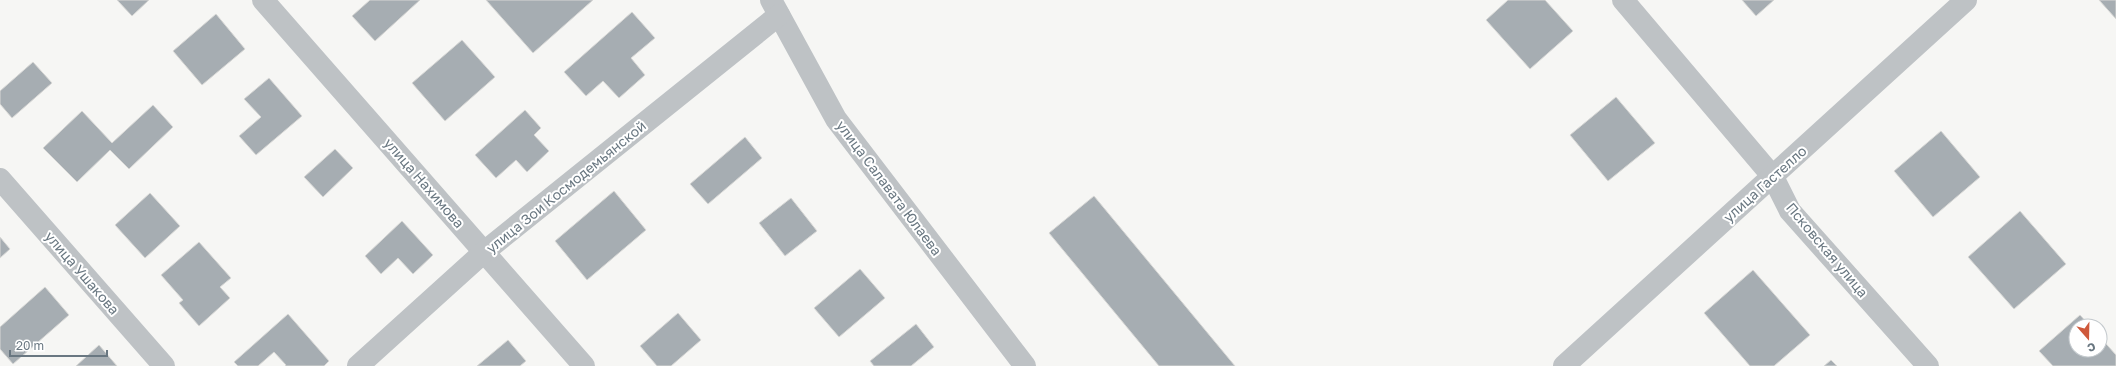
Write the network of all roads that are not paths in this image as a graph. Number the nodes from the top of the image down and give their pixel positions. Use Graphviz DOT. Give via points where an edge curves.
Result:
graph roads {
  1 [pos="264,0"];
  2 [pos="1623,0"];
  3 [pos="1966,0"];
  4 [pos="775,7"];
  5 [pos="1773,177"];
  6 [pos="0,179"];
  7 [pos="484,252"];
  8 [pos="164,366"];
  9 [pos="358,366"];
  10 [pos="584,366"];
  11 [pos="1025,366"];
  12 [pos="1564,366"];
  13 [pos="1928,366"];
  1 -- 7 [label="street, улица Нахимова"];
  2 -- 5 [label="street, Псковская улица"];
  3 -- 5 [label="street, улица Гастелло"];
  4 -- 7 [label="street, улица Зои Космодемьянской"];
  4 -- 11 [label="street, улица Салавата Юлаева" via="836,119"];
  5 -- 12 [label="street, улица Гастелло"];
  5 -- 13 [label="street, Псковская улица" via="1790,211"];
  6 -- 8 [label="street, улица Ушакова"];
  7 -- 9 [label="street, улица Зои Космодемьянской"];
  7 -- 10 [label="street, улица Нахимова"];
}
